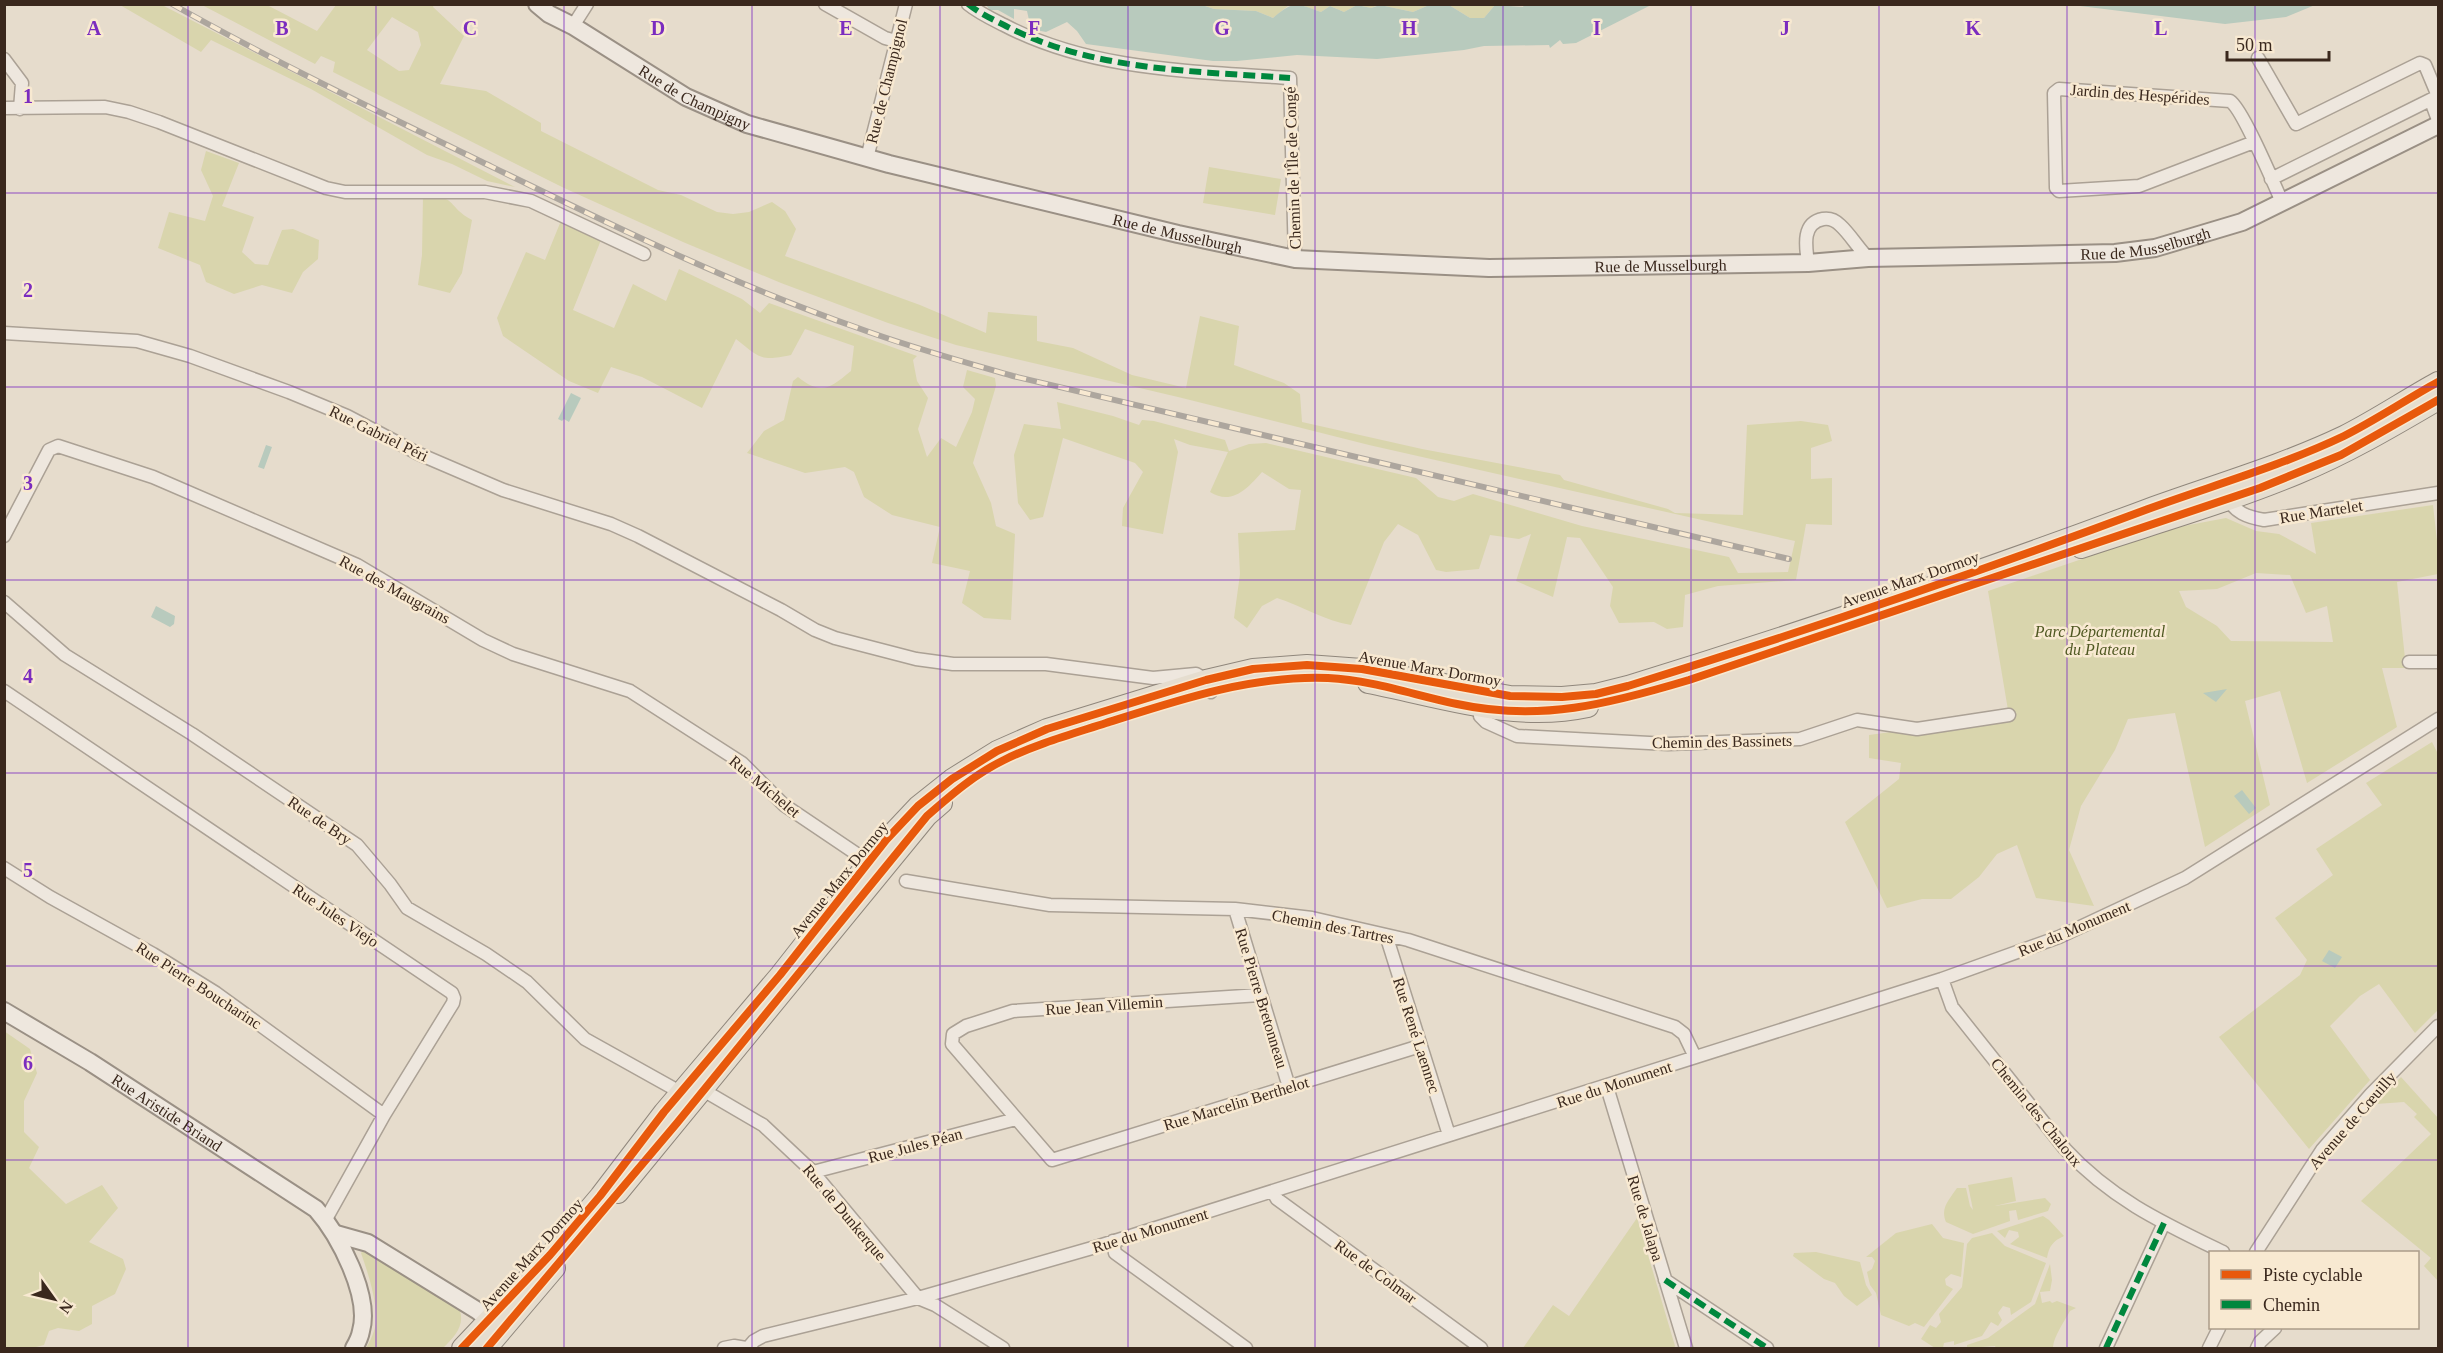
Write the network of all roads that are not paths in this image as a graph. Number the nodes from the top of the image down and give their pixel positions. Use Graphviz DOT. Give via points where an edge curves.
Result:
graph roads {
  1 [pos="537,4"];
  2 [pos="587,4"];
  3 [pos="825,4"];
  4 [pos="906,4"];
  5 [pos="968,4"];
  6 [pos="573,27"];
  7 [pos="896,41"];
  8 [pos="2258,58"];
  9 [pos="4,59"];
  10 [pos="2431,101"];
  11 [pos="4,108"];
  12 [pos="21,109"];
  13 [pos="2439,120"];
  14 [pos="2439,125"];
  15 [pos="2254,142"];
  16 [pos="867,158"];
  17 [pos="2271,179"];
  18 [pos="2282,202"];
  19 [pos="644,254"];
  20 [pos="1868,258"];
  21 [pos="1295,259"];
  22 [pos="1808,263"];
  23 [pos="4,333"];
  24 [pos="2439,382"];
  25 [pos="2439,400"];
  26 [pos="2224,492"];
  27 [pos="2439,493"];
  28 [pos="8,517"];
  29 [pos="4,536"];
  30 [pos="4,602"];
  31 [pos="2409,662"];
  32 [pos="2439,662"];
  33 [pos="1208,686"];
  34 [pos="4,691"];
  35 [pos="1482,700"];
  36 [pos="662,711"];
  37 [pos="2009,715"];
  38 [pos="2439,719"];
  39 [pos="875,866"];
  40 [pos="4,868"];
  41 [pos="906,881"];
  42 [pos="1234,909"];
  43 [pos="1386,935"];
  44 [pos="1942,979"];
  45 [pos="1260,995"];
  46 [pos="4,1011"];
  47 [pos="2439,1026"];
  48 [pos="1420,1046"];
  49 [pos="1695,1057"];
  50 [pos="1288,1082"];
  51 [pos="1607,1087"];
  52 [pos="703,1090"];
  53 [pos="680,1092"];
  54 [pos="384,1115"];
  55 [pos="1016,1119"];
  56 [pos="1449,1135"];
  57 [pos="813,1172"];
  58 [pos="1273,1192"];
  59 [pos="326,1220"];
  60 [pos="2164,1223"];
  61 [pos="336,1234"];
  62 [pos="1113,1241"];
  63 [pos="2221,1251"];
  64 [pos="2257,1251"];
  65 [pos="1665,1280"];
  66 [pos="918,1298"];
  67 [pos="490,1320"];
  68 [pos="2218,1329"];
  69 [pos="2275,1329"];
  70 [pos="354,1348"];
  71 [pos="462,1348"];
  72 [pos="487,1348"];
  73 [pos="724,1348"];
  74 [pos="747,1348"];
  75 [pos="1003,1348"];
  76 [pos="1246,1348"];
  77 [pos="1481,1348"];
  78 [pos="1686,1348"];
  79 [pos="1767,1348"];
  80 [pos="2106,1348"];
  81 [pos="2209,1348"];
  82 [pos="2257,1348"];
  1 -- 6 [label="street, Rue de Champigny"];
  2 -- 6 [label="street"];
  3 -- 7 [label="street"];
  4 -- 7 [label="street, Rue de Champignol"];
  5 -- 21 [label="street, Chemin de l'Île de Congé" via="1018,32 1094,58 1195,72 1290,78"];
  6 -- 16 [label="street, Rue de Champigny" via="706,107 747,124"];
  7 -- 16 [label="street, Rue de Champignol"];
  8 -- 10 [label="street" via="2296,124 2420,63 2425,65 2438,93"];
  9 -- 12 [label="street" via="21,83"];
  10 -- 13 [label="street"];
  10 -- 17 [label="street"];
  11 -- 12 [label="street"];
  12 -- 19 [label="street" via="105,107 129,112 345,192 485,192 531,201"];
  14 -- 18 [label="street, Rue de Musselburgh"];
  15 -- 15 [label="street, Jardin des Hespérides" via="2230,100 2059,89 2054,93 2059,191 2139,186"];
  15 -- 17 [label="street, Jardin des Hespérides"];
  16 -- 21 [label="street, Rue de Musselburgh"];
  17 -- 18 [label="street, Jardin des Hespérides"];
  18 -- 20 [label="street, Rue de Musselburgh" via="2242,222 2155,248 2115,253"];
  20 -- 22 [label="street, Rue de Musselburgh"];
  20 -- 22 [label="street" via="1841,225 1826,219 1817,221 1806,236"];
  21 -- 22 [label="street, Rue de Musselburgh" via="1489,268"];
  23 -- 33 [label="street, Rue Gabriel Péri" via="137,341 190,356 346,416 419,454 503,490 611,524 815,630 865,647 953,664 1046,664 1153,678 1196,674"];
  24 -- 26 [label="main road, Avenue Marx Dormoy" via="2345,435"];
  25 -- 26 [label="main road, Avenue Marx Dormoy" via="2297,474"];
  26 -- 27 [label="street, Rue Martelet" via="2233,507 2245,516 2264,520"];
  26 -- 35 [label="main road, Avenue Marx Dormoy" via="2076,537 1628,686 1596,694"];
  28 -- 29 [label="street"];
  28 -- 36 [label="street, Rue des Maugrains" via="49,450 58,446 153,477 357,565 483,640 513,654 630,690"];
  30 -- 53 [label="street, Rue de Bry" via="65,655 192,734 357,845 406,908 527,982 585,1039"];
  31 -- 32 [label="street"];
  33 -- 35 [label="main road, Avenue Marx Dormoy" via="1253,669 1307,665 1362,669"];
  33 -- 39 [label="main road, Avenue Marx Dormoy" via="1047,729 997,751 918,806"];
  34 -- 54 [label="street, Rue Jules Viejo" via="452,993 453,1003"];
  35 -- 37 [label="street, Chemin des Bassinets" via="1480,716 1517,736 1668,744 1800,739 1857,720 1917,729"];
  36 -- 39 [label="street, Rue Michelet" via="742,763 784,805"];
  38 -- 44 [label="street, Rue du Monument" via="2185,878 2059,937"];
  39 -- 52 [label="main road, Avenue Marx Dormoy"];
  39 -- 53 [label="main road, Avenue Marx Dormoy"];
  40 -- 54 [label="street, Rue Pierre Boucharinc" via="216,993"];
  41 -- 42 [label="street, Chemin des Tartres" via="1050,905"];
  42 -- 43 [label="street, Chemin des Tartres" via="1312,918"];
  42 -- 45 [label="street, Rue Pierre Bretonneau"];
  43 -- 48 [label="street, Rue René Laennec"];
  43 -- 49 [label="street, Chemin des Tartres" via="1676,1027 1684,1034"];
  44 -- 49 [label="street, Rue du Monument"];
  44 -- 60 [label="street, Chemin des Chaloux" via="1952,1007 2065,1149 2108,1189"];
  45 -- 50 [label="street, Rue Pierre Bretonneau"];
  45 -- 55 [label="street, Rue Jean Villemin" via="1013,1011 953,1034 952,1044"];
  46 -- 59 [label="street, Rue Aristide Briand" via="90,1062 316,1209"];
  47 -- 64 [label="street, Avenue de Cœuilly" via="2322,1150"];
  48 -- 50 [label="street, Rue Marcelin Berthelot"];
  48 -- 56 [label="street, Rue René Laennec"];
  49 -- 51 [label="street, Rue du Monument"];
  50 -- 55 [label="street, Rue Marcelin Berthelot" via="1052,1160"];
  51 -- 56 [label="street, Rue du Monument"];
  51 -- 65 [label="street, Rue de Jalapa"];
  52 -- 53 [label="street"];
  52 -- 57 [label="street, Rue de Dunkerque" via="763,1125"];
  52 -- 72 [label="main road, Avenue Marx Dormoy"];
  53 -- 67 [label="main road, Avenue Marx Dormoy" via="600,1196"];
  54 -- 59 [label="street, Rue Jules Viejo"];
  55 -- 57 [label="street, Rue Jules Péan"];
  56 -- 58 [label="street, Rue du Monument"];
  57 -- 66 [label="street, Rue de Dunkerque"];
  58 -- 62 [label="street, Rue du Monument"];
  58 -- 77 [label="street, Rue de Colmar" via="1277,1199"];
  59 -- 61 [label="street, Rue Aristide Briand"];
  60 -- 63 [label="street, Chemin des Chaloux"];
  60 -- 80 [label="street"];
  61 -- 67 [label="street" via="368,1243"];
  61 -- 70 [label="street, Rue Aristide Briand" via="361,1299 362,1331"];
  62 -- 66 [label="street, Rue du Monument"];
  62 -- 76 [label="street" via="1115,1253"];
  65 -- 78 [label="street, Rue de Jalapa"];
  65 -- 79 [label="street"];
  66 -- 74 [label="street, Rue du Monument" via="763,1336"];
  66 -- 75 [label="street, Rue de Dunkerque" via="936,1305"];
  67 -- 71 [label="main road, Avenue Marx Dormoy"];
  68 -- 81 [label="street"];
  69 -- 82 [label="street"];
  73 -- 74 [label="street, Rue du Monument"];
}
